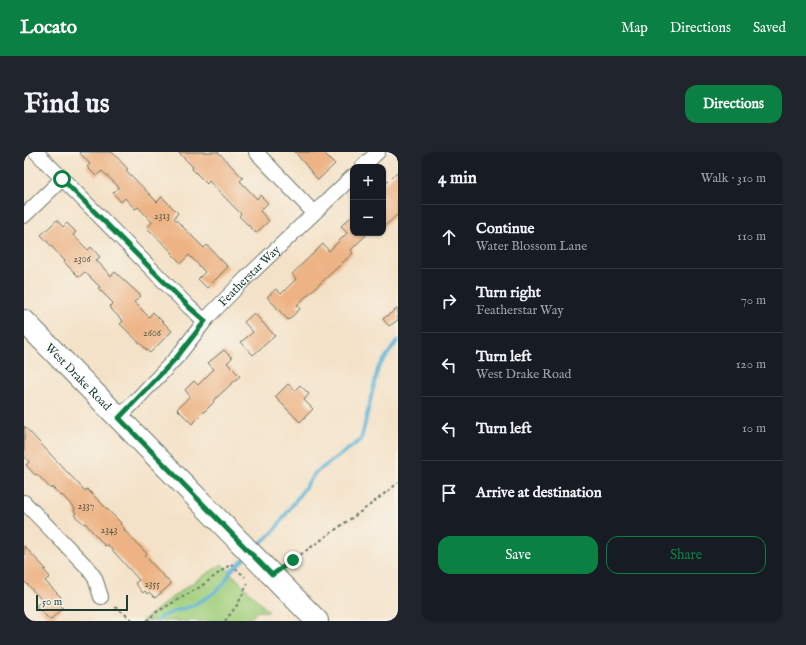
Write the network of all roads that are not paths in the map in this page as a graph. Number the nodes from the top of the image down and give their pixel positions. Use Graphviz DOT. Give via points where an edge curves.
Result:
graph roads {
  1 [pos="36,152"];
  2 [pos="256,152"];
  3 [pos="378,152"];
  4 [pos="365,164"];
  5 [pos="62,179"];
  6 [pos="350,179"];
  7 [pos="314,213"];
  8 [pos="24,216"];
  9 [pos="24,321"];
  10 [pos="205,321"];
  11 [pos="119,418"];
  12 [pos="24,502"];
  13 [pos="101,596"];
  14 [pos="317,621"];
  1 -- 5 [label="street"];
  2 -- 7 [label="street"];
  3 -- 4 [label="street"];
  5 -- 8 [label="street"];
  5 -- 10 [label="street"];
  6 -- 7 [label="street, Featherstar Way"];
  7 -- 10 [label="street, Featherstar Way"];
  9 -- 11 [label="main road, West Drake Road"];
  10 -- 11 [label="street, Featherstar Way" via="177,357"];
  11 -- 14 [label="main road, West Drake Road" via="244,546 260,572"];
  12 -- 13 [label="street" via="87,567"];
}
